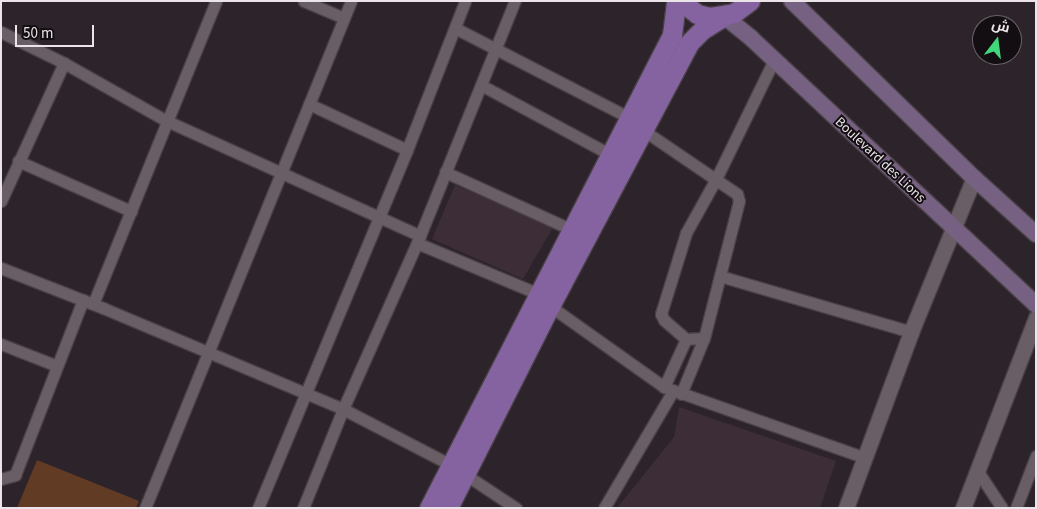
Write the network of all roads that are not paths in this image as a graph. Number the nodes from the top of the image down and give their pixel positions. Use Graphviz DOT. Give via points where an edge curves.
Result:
graph roads {
  1 [pos="216,1"];
  2 [pos="304,1"];
  3 [pos="351,1"];
  4 [pos="465,1"];
  5 [pos="515,1"];
  6 [pos="676,1"];
  7 [pos="680,1"];
  8 [pos="750,1"];
  9 [pos="792,1"];
  10 [pos="724,16"];
  11 [pos="344,18"];
  12 [pos="455,28"];
  13 [pos="1,32"];
  14 [pos="495,50"];
  15 [pos="774,60"];
  16 [pos="64,63"];
  17 [pos="480,86"];
  18 [pos="309,104"];
  19 [pos="167,121"];
  20 [pos="637,124"];
  21 [pos="407,150"];
  22 [pos="611,155"];
  23 [pos="18,161"];
  24 [pos="1,169"];
  25 [pos="445,172"];
  26 [pos="12,174"];
  27 [pos="281,174"];
  28 [pos="974,178"];
  29 [pos="716,179"];
  30 [pos="1,201"];
  31 [pos="131,211"];
  32 [pos="380,216"];
  33 [pos="953,229"];
  34 [pos="572,230"];
  35 [pos="1036,234"];
  36 [pos="418,239"];
  37 [pos="1,268"];
  38 [pos="720,276"];
  39 [pos="545,300"];
  40 [pos="88,302"];
  41 [pos="1036,305"];
  42 [pos="1036,318"];
  43 [pos="911,332"];
  44 [pos="704,338"];
  45 [pos="686,339"];
  46 [pos="1,344"];
  47 [pos="208,352"];
  48 [pos="57,366"];
  49 [pos="305,391"];
  50 [pos="673,391"];
  51 [pos="343,409"];
  52 [pos="1036,456"];
  53 [pos="866,458"];
  54 [pos="458,470"];
  55 [pos="977,470"];
  56 [pos="1,479"];
  57 [pos="145,508"];
  58 [pos="258,508"];
  59 [pos="302,508"];
  60 [pos="429,508"];
  61 [pos="448,508"];
  62 [pos="516,508"];
  63 [pos="604,508"];
  64 [pos="846,508"];
  65 [pos="963,508"];
  66 [pos="1002,508"];
  67 [pos="1016,508"];
  1 -- 19 [label="street"];
  2 -- 11 [label="street"];
  3 -- 11 [label="street"];
  4 -- 12 [label="street"];
  5 -- 14 [label="street"];
  6 -- 20 [label="main road" via="672,35"];
  7 -- 10 [label="main road" via="697,14"];
  8 -- 10 [label="main road"];
  9 -- 28 [label="main road"];
  10 -- 15 [label="main road, Boulevard des Lions"];
  10 -- 20 [label="main road" via="689,43"];
  11 -- 18 [label="street"];
  12 -- 14 [label="street"];
  12 -- 21 [label="street"];
  13 -- 16 [label="street"];
  14 -- 17 [label="street"];
  14 -- 20 [label="street"];
  15 -- 29 [label="street"];
  15 -- 33 [label="main road, Boulevard des Lions"];
  16 -- 19 [label="street"];
  16 -- 23 [label="street"];
  17 -- 22 [label="street"];
  17 -- 25 [label="street"];
  18 -- 21 [label="street"];
  18 -- 27 [label="street"];
  19 -- 27 [label="street"];
  19 -- 31 [label="street"];
  20 -- 22 [label="main road"];
  20 -- 29 [label="street"];
  20 -- 39 [label="main road"];
  21 -- 32 [label="street"];
  22 -- 34 [label="main road"];
  23 -- 26 [label="street"];
  23 -- 31 [label="street"];
  24 -- 26 [label="street"];
  25 -- 34 [label="street"];
  25 -- 36 [label="street"];
  26 -- 30 [label="street"];
  27 -- 32 [label="street"];
  27 -- 47 [label="street"];
  28 -- 33 [label="street"];
  28 -- 35 [label="main road"];
  29 -- 38 [label="street" via="737,194 739,201"];
  29 -- 45 [label="street" via="686,233 661,314"];
  31 -- 40 [label="street"];
  32 -- 36 [label="street"];
  32 -- 49 [label="street"];
  33 -- 41 [label="main road, Boulevard des Lions"];
  33 -- 43 [label="street"];
  34 -- 39 [label="main road"];
  36 -- 39 [label="street"];
  36 -- 51 [label="street"];
  37 -- 40 [label="street"];
  38 -- 43 [label="street"];
  38 -- 44 [label="street"];
  39 -- 50 [label="street"];
  39 -- 54 [label="main road"];
  40 -- 47 [label="street"];
  40 -- 48 [label="street"];
  42 -- 55 [label="street"];
  43 -- 53 [label="street"];
  44 -- 45 [label="street"];
  44 -- 50 [label="street"];
  45 -- 50 [label="street"];
  46 -- 48 [label="street"];
  47 -- 49 [label="street"];
  47 -- 57 [label="street"];
  48 -- 56 [label="street" via="15,475"];
  49 -- 51 [label="street"];
  49 -- 58 [label="street"];
  50 -- 53 [label="street"];
  50 -- 63 [label="street"];
  51 -- 54 [label="street"];
  51 -- 59 [label="street"];
  52 -- 67 [label="street"];
  53 -- 64 [label="street"];
  54 -- 60 [label="main road"];
  54 -- 61 [label="main road"];
  54 -- 62 [label="street"];
  55 -- 65 [label="street"];
  55 -- 66 [label="street"];
}
